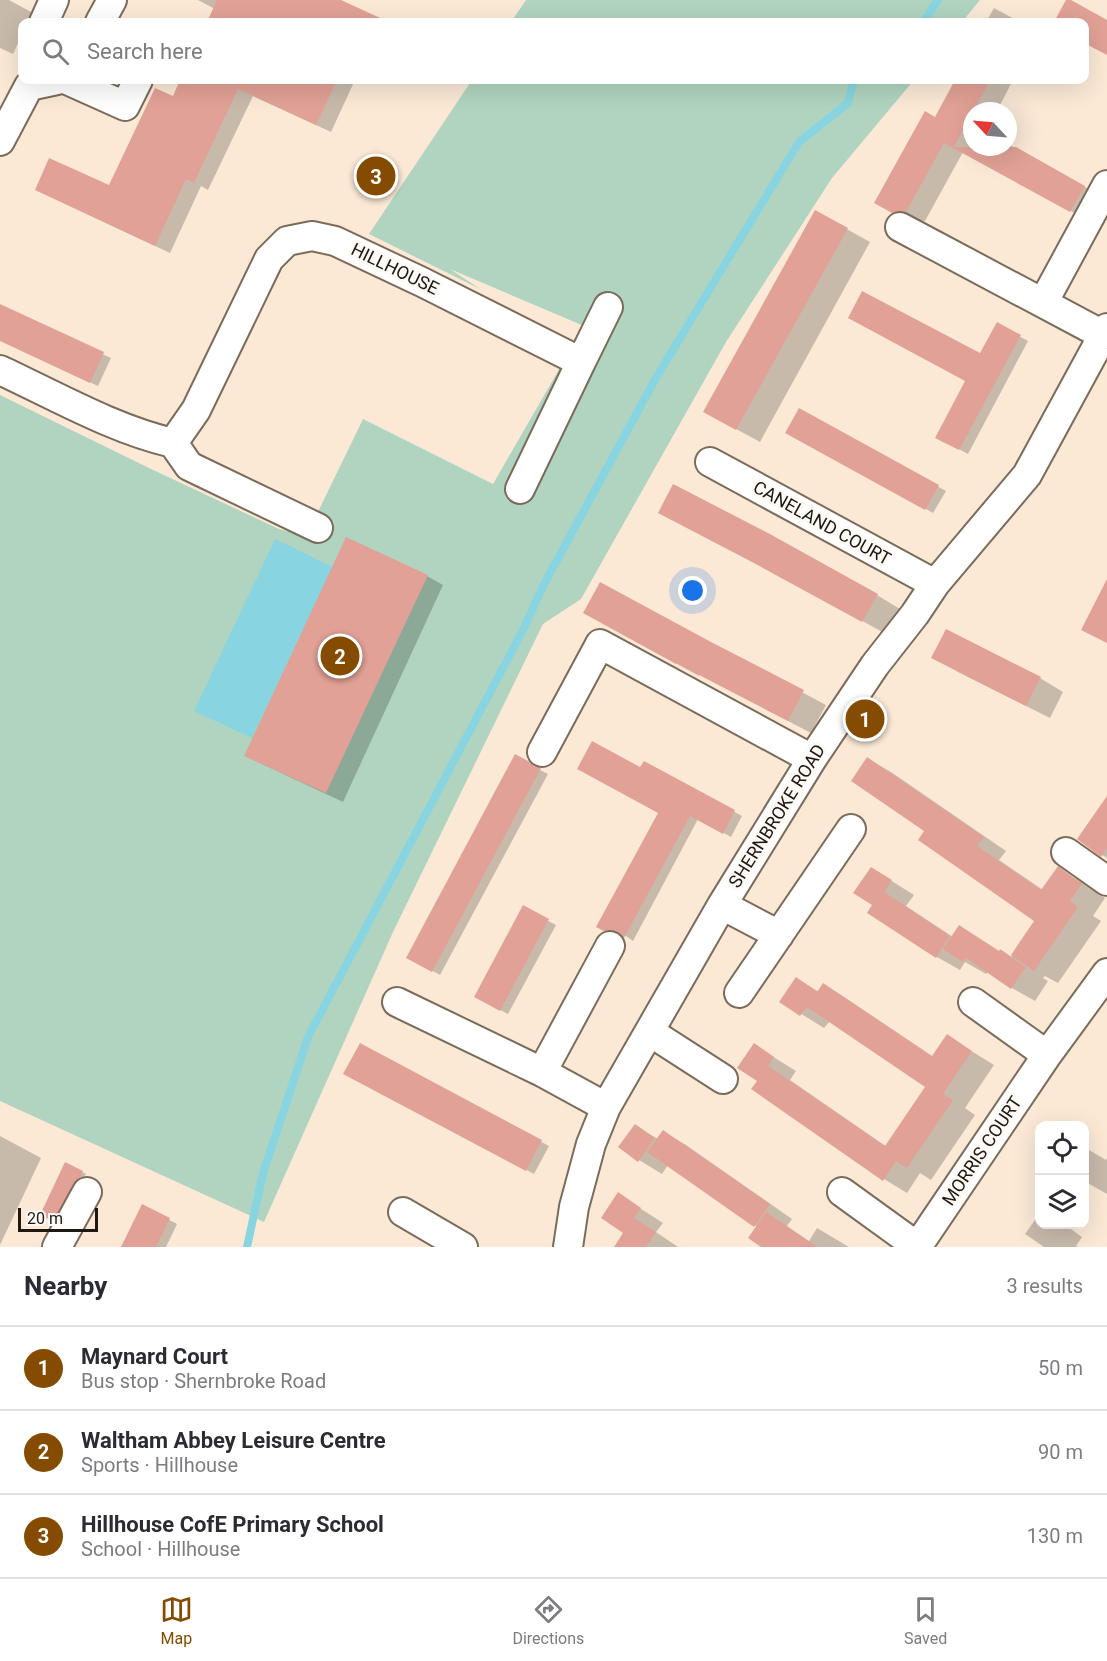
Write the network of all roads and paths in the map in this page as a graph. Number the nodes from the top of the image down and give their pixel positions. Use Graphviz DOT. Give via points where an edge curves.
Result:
graph roads {
  1 [pos="54,0"];
  2 [pos="46,18"];
  3 [pos="45,84"];
  4 [pos="76,84"];
  5 [pos="136,84"];
  6 [pos="25,91"];
  7 [pos="0,141"];
  8 [pos="1107,185"];
  9 [pos="900,227"];
  10 [pos="1043,303"];
  11 [pos="608,307"];
  12 [pos="1105,331"];
  13 [pos="581,362"];
  14 [pos="0,370"];
  15 [pos="173,443"];
  16 [pos="710,462"];
  17 [pos="520,489"];
  18 [pos="318,528"];
  19 [pos="934,584"];
  20 [pos="542,752"];
  21 [pos="812,759"];
  22 [pos="851,829"];
  23 [pos="1066,852"];
  24 [pos="1107,881"];
  25 [pos="722,905"];
  26 [pos="779,935"];
  27 [pos="610,946"];
  28 [pos="1107,973"];
  29 [pos="739,993"];
  30 [pos="397,1002"];
  31 [pos="973,1002"];
  32 [pos="650,1032"];
  33 [pos="1047,1055"];
  34 [pos="542,1072"];
  35 [pos="723,1079"];
  36 [pos="606,1107"];
  37 [pos="87,1191"];
  38 [pos="842,1192"];
  39 [pos="403,1212"];
  40 [pos="57,1247"];
  41 [pos="464,1247"];
  42 [pos="568,1247"];
  43 [pos="917,1247"];
  1 -- 2 [label="street"];
  3 -- 6 [label="street"];
  4 -- 5 [label="street" via="124,106"];
  6 -- 7 [label="street"];
  8 -- 10 [label="street"];
  9 -- 10 [label="street"];
  10 -- 12 [label="street"];
  11 -- 13 [label="street"];
  12 -- 19 [label="street, SHERNBROKE ROAD" via="1027,475"];
  13 -- 15 [label="street, HILLHOUSE" via="335,241 312,236 287,241 269,259 196,410"];
  13 -- 17 [label="street"];
  14 -- 15 [label="street" via="99,416"];
  15 -- 18 [label="street" via="189,466"];
  16 -- 19 [label="street, CANELAND COURT"];
  19 -- 21 [label="street, SHERNBROKE ROAD"];
  20 -- 21 [label="street" via="600,644"];
  21 -- 25 [label="street, SHERNBROKE ROAD"];
  22 -- 26 [label="street"];
  23 -- 24 [label="street"];
  25 -- 26 [label="street"];
  25 -- 32 [label="street, SHERNBROKE ROAD"];
  26 -- 29 [label="street"];
  27 -- 34 [label="street"];
  28 -- 33 [label="street, MORRIS COURT"];
  30 -- 34 [label="street"];
  31 -- 33 [label="street"];
  32 -- 35 [label="street"];
  32 -- 36 [label="street, SHERNBROKE ROAD"];
  33 -- 43 [label="street, MORRIS COURT"];
  34 -- 36 [label="street"];
  36 -- 42 [label="street, SHERNBROKE ROAD" via="574,1206"];
  37 -- 40 [label="street"];
  38 -- 43 [label="street"];
  39 -- 41 [label="street"];
}
